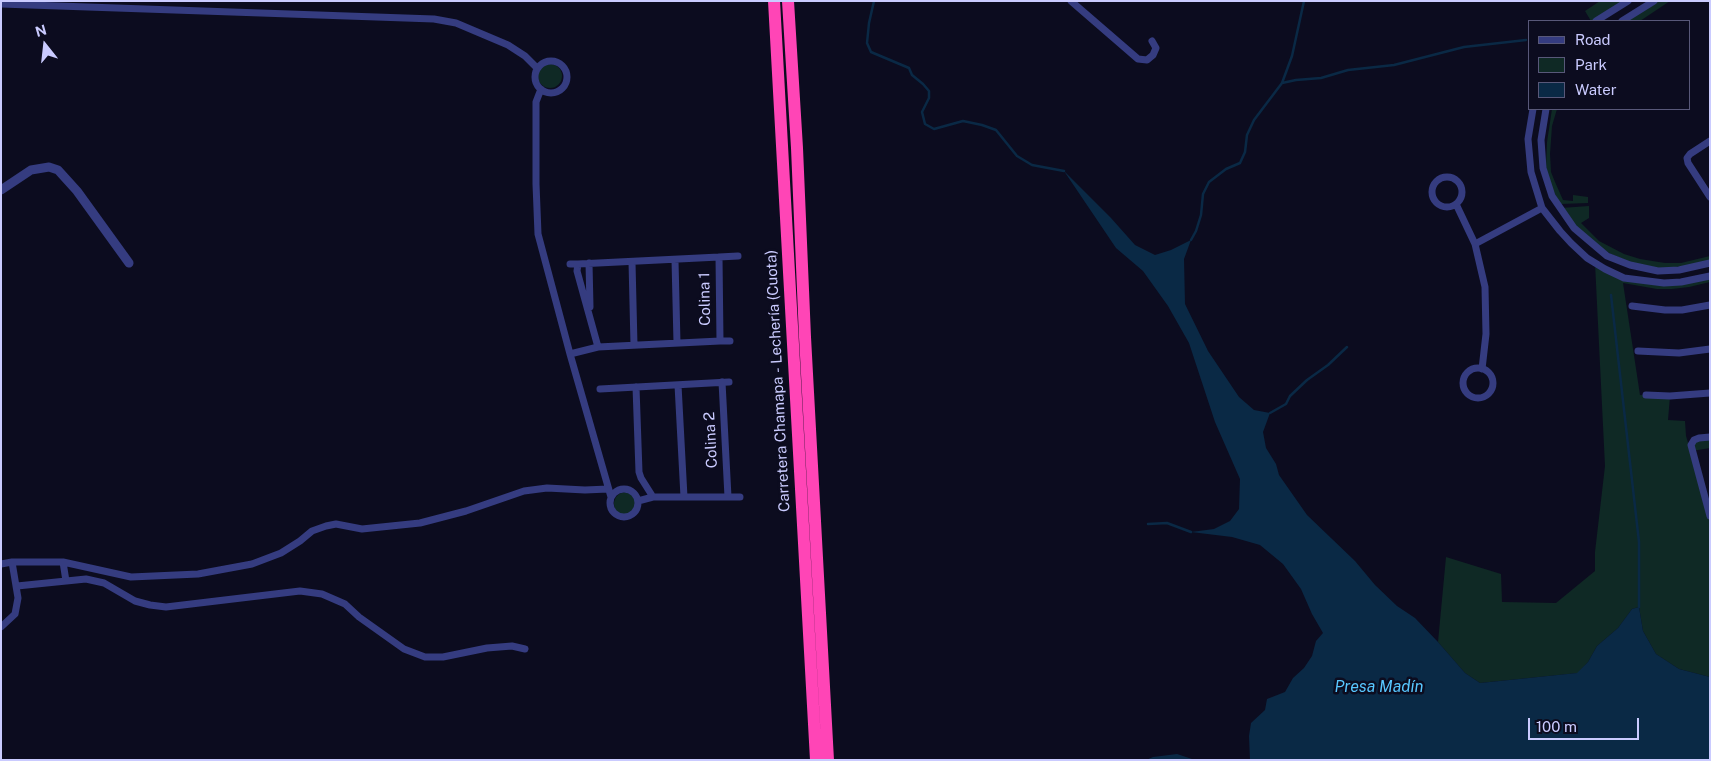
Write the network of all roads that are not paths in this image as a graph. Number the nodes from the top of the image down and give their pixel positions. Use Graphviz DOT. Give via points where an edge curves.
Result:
graph roads {
  1 [pos="774,1"];
  2 [pos="788,1"];
  3 [pos="1071,1"];
  4 [pos="1628,1"];
  5 [pos="1654,1"];
  6 [pos="1,4"];
  7 [pos="1598,20"];
  8 [pos="1624,20"];
  9 [pos="1152,41"];
  10 [pos="537,68"];
  11 [pos="541,89"];
  12 [pos="1533,110"];
  13 [pos="1546,110"];
  14 [pos="1710,141"];
  15 [pos="1,190"];
  16 [pos="1552,196"];
  17 [pos="1709,196"];
  18 [pos="1456,204"];
  19 [pos="1542,207"];
  20 [pos="1558,207"];
  21 [pos="1475,244"];
  22 [pos="738,256"];
  23 [pos="719,257"];
  24 [pos="675,260"];
  25 [pos="129,262"];
  26 [pos="632,262"];
  27 [pos="1710,262"];
  28 [pos="589,263"];
  29 [pos="1710,276"];
  30 [pos="1710,305"];
  31 [pos="1632,306"];
  32 [pos="590,317"];
  33 [pos="720,341"];
  34 [pos="730,341"];
  35 [pos="677,343"];
  36 [pos="634,345"];
  37 [pos="598,348"];
  38 [pos="1710,349"];
  39 [pos="1638,351"];
  40 [pos="570,354"];
  41 [pos="1482,369"];
  42 [pos="678,385"];
  43 [pos="636,387"];
  44 [pos="600,389"];
  45 [pos="1710,393"];
  46 [pos="1646,395"];
  47 [pos="1710,437"];
  48 [pos="646,484"];
  49 [pos="608,489"];
  50 [pos="611,497"];
  51 [pos="636,497"];
  52 [pos="653,497"];
  53 [pos="684,497"];
  54 [pos="728,497"];
  55 [pos="740,497"];
  56 [pos="1710,516"];
  57 [pos="12,562"];
  58 [pos="63,562"];
  59 [pos="1,564"];
  60 [pos="66,581"];
  61 [pos="16,586"];
  62 [pos="1,627"];
  63 [pos="525,649"];
  64 [pos="821,741"];
  65 [pos="816,760"];
  66 [pos="828,760"];
  1 -- 64 [label="highway, Carretera Chamapa - Lechería (Cuota)"];
  2 -- 64 [label="highway, Carretera Chamapa - Lechería (Cuota)"];
  3 -- 9 [label="street" via="1138,58 1147,60 1153,55 1156,48"];
  4 -- 7 [label="street"];
  5 -- 8 [label="street"];
  6 -- 10 [label="street" via="434,19 456,23 508,45"];
  10 -- 11 [label="street" via="536,83"];
  10 -- 11 [label="street" via="544,62 554,61 562,65 567,74 566,83 559,90"];
  11 -- 40 [label="street" via="536,102 538,234"];
  12 -- 19 [label="street" via="1528,139 1531,172"];
  13 -- 16 [label="street" via="1541,140 1543,168"];
  14 -- 17 [label="street" via="1687,158"];
  15 -- 25 [label="street" via="31,170 49,167 58,170"];
  16 -- 19 [label="street" via="1546,195"];
  16 -- 20 [label="street"];
  18 -- 18 [label="street" via="1461,196 1457,181 1438,180 1432,190 1434,200 1441,206"];
  18 -- 21 [label="street"];
  19 -- 20 [label="street" via="1548,214 1555,213"];
  19 -- 21 [label="street"];
  19 -- 29 [label="street" via="1587,258 1624,278 1664,283"];
  20 -- 27 [label="street" via="1590,243 1607,256 1630,265 1658,271 1679,270"];
  21 -- 41 [label="street" via="1486,294"];
  22 -- 23 [label="street, Colina 1"];
  23 -- 24 [label="street, Colina 1"];
  23 -- 33 [label="street, Colina 1"];
  24 -- 26 [label="street, Colina 1"];
  24 -- 35 [label="street, Colina 1"];
  26 -- 28 [label="street, Colina 1"];
  26 -- 36 [label="street"];
  28 -- 32 [label="street, Colina 1"];
  28 -- 32 [label="street, Colina 1" via="574,264"];
  30 -- 31 [label="street" via="1682,310"];
  32 -- 37 [label="street, Colina 1"];
  33 -- 34 [label="street, Colina 1"];
  33 -- 35 [label="street, Colina 1"];
  35 -- 36 [label="street, Colina 1"];
  36 -- 37 [label="street, Colina 1"];
  37 -- 40 [label="street, Colina 1"];
  38 -- 39 [label="street" via="1680,353"];
  40 -- 49 [label="street"];
  41 -- 41 [label="street" via="1471,370 1464,379 1465,390 1474,397 1485,396 1493,386 1491,376"];
  42 -- 43 [label="street, Colina 2"];
  42 -- 53 [label="street, Colina 2"];
  42 -- 54 [label="street, Colina 2" via="725,382"];
  43 -- 44 [label="street, Colina 2"];
  43 -- 48 [label="street" via="639,472"];
  45 -- 46 [label="street"];
  47 -- 56 [label="street" via="1694,440 1691,445"];
  48 -- 51 [label="street"];
  48 -- 52 [label="street"];
  49 -- 50 [label="street"];
  49 -- 58 [label="street" via="547,488 524,492 420,523 362,529 336,524 326,526 312,531 281,553 252,564 198,574 131,577"];
  50 -- 51 [label="street" via="622,489 629,490"];
  50 -- 51 [label="street" via="610,508 622,517 633,514 637,508"];
  51 -- 52 [label="street"];
  52 -- 53 [label="street"];
  53 -- 54 [label="street"];
  54 -- 55 [label="street"];
  57 -- 58 [label="street"];
  57 -- 59 [label="street"];
  57 -- 61 [label="street"];
  58 -- 60 [label="street"];
  60 -- 61 [label="street"];
  60 -- 63 [label="street" via="86,579 104,583 136,601 166,607 300,591 322,594 345,604 404,649 425,657 443,657 486,648 512,646"];
  61 -- 62 [label="street" via="15,614"];
  64 -- 65 [label="highway, Carretera Chamapa - Lechería (Cuota)"];
  64 -- 66 [label="highway, Carretera Chamapa - Lechería (Cuota)"];
}
